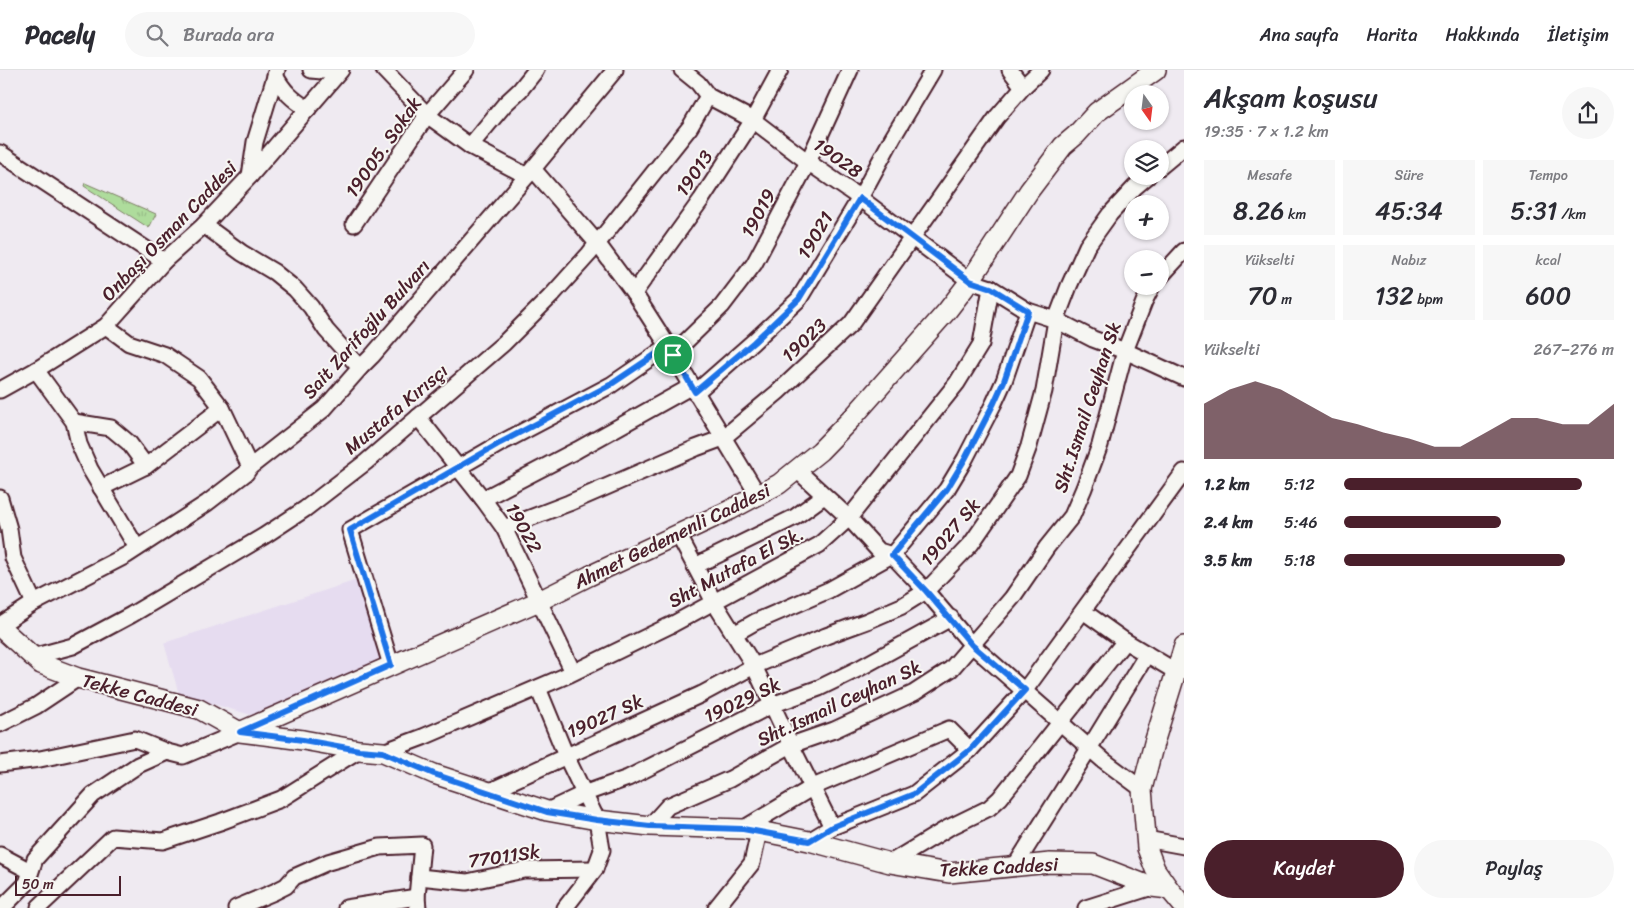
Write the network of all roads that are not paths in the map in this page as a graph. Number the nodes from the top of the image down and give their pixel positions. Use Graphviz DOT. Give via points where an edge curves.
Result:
graph roads {
  1 [pos="311,70"];
  2 [pos="326,70"];
  3 [pos="341,70"];
  4 [pos="384,70"];
  5 [pos="466,70"];
  6 [pos="536,70"];
  7 [pos="615,70"];
  8 [pos="682,70"];
  9 [pos="780,70"];
  10 [pos="850,70"];
  11 [pos="933,70"];
  12 [pos="1010,70"];
  13 [pos="1041,70"];
  14 [pos="1156,70"];
  15 [pos="276,73"];
  16 [pos="702,77"];
  17 [pos="1023,87"];
  18 [pos="708,96"];
  19 [pos="308,109"];
  20 [pos="427,115"];
  21 [pos="753,120"];
  22 [pos="470,146"];
  23 [pos="1184,147"];
  24 [pos="0,152"];
  25 [pos="1169,160"];
  26 [pos="808,162"];
  27 [pos="530,172"];
  28 [pos="250,176"];
  29 [pos="1137,185"];
  30 [pos="860,198"];
  31 [pos="354,224"];
  32 [pos="204,225"];
  33 [pos="912,239"];
  34 [pos="597,243"];
  35 [pos="1184,251"];
  36 [pos="164,261"];
  37 [pos="1169,267"];
  38 [pos="970,281"];
  39 [pos="991,288"];
  40 [pos="634,293"];
  41 [pos="1148,295"];
  42 [pos="1028,311"];
  43 [pos="1056,320"];
  44 [pos="106,326"];
  45 [pos="671,351"];
  46 [pos="1125,351"];
  47 [pos="360,368"];
  48 [pos="36,370"];
  49 [pos="1184,378"];
  50 [pos="693,389"];
  51 [pos="0,390"];
  52 [pos="222,408"];
  53 [pos="418,417"];
  54 [pos="74,422"];
  55 [pos="723,438"];
  56 [pos="146,466"];
  57 [pos="250,467"];
  58 [pos="458,468"];
  59 [pos="797,470"];
  60 [pos="1184,472"];
  61 [pos="101,488"];
  62 [pos="758,495"];
  63 [pos="824,496"];
  64 [pos="0,498"];
  65 [pos="484,499"];
  66 [pos="849,518"];
  67 [pos="504,528"];
  68 [pos="678,534"];
  69 [pos="137,548"];
  70 [pos="892,555"];
  71 [pos="695,566"];
  72 [pos="926,591"];
  73 [pos="539,601"];
  74 [pos="714,602"];
  75 [pos="34,603"];
  76 [pos="1083,611"];
  77 [pos="951,618"];
  78 [pos="0,626"];
  79 [pos="734,634"];
  80 [pos="1125,641"];
  81 [pos="972,645"];
  82 [pos="1184,646"];
  83 [pos="1147,654"];
  84 [pos="32,657"];
  85 [pos="391,665"];
  86 [pos="754,666"];
  87 [pos="573,672"];
  88 [pos="1175,672"];
  89 [pos="78,678"];
  90 [pos="538,688"];
  91 [pos="1025,690"];
  92 [pos="772,706"];
  93 [pos="1060,722"];
  94 [pos="0,724"];
  95 [pos="240,732"];
  96 [pos="791,745"];
  97 [pos="1090,747"];
  98 [pos="359,750"];
  99 [pos="970,750"];
  100 [pos="166,752"];
  101 [pos="383,752"];
  102 [pos="566,756"];
  103 [pos="0,764"];
  104 [pos="813,787"];
  105 [pos="1142,789"];
  106 [pos="488,792"];
  107 [pos="583,794"];
  108 [pos="547,812"];
  109 [pos="597,820"];
  110 [pos="650,826"];
  111 [pos="832,827"];
  112 [pos="751,830"];
  113 [pos="1146,839"];
  114 [pos="809,841"];
  115 [pos="1184,846"];
  116 [pos="0,855"];
  117 [pos="890,863"];
  118 [pos="1015,866"];
  119 [pos="595,869"];
  120 [pos="29,877"];
  121 [pos="419,877"];
  122 [pos="1160,888"];
  123 [pos="418,902"];
  124 [pos="572,905"];
  125 [pos="39,907"];
  126 [pos="1184,907"];
  127 [pos="2,908"];
  128 [pos="236,908"];
  129 [pos="346,908"];
  130 [pos="716,908"];
  131 [pos="1086,908"];
  1 -- 2 [label="street"];
  3 -- 19 [label="street, Onbaşı Osman Caddesi"];
  4 -- 20 [label="street"];
  5 -- 20 [label="street, 19005. Sokak"];
  6 -- 22 [label="street"];
  7 -- 27 [label="street, Sait Zarifoğlu Bulvarı"];
  8 -- 16 [label="street, 19028"];
  9 -- 21 [label="street, 19013"];
  10 -- 26 [label="street, 19019"];
  11 -- 30 [label="street, 19021"];
  12 -- 17 [label="street"];
  13 -- 17 [label="street, 19023"];
  14 -- 38 [label="street, Ahmet Gedemenli Caddesi" via="1097,112 1063,146"];
  15 -- 19 [label="street" via="289,96"];
  15 -- 28 [label="street" via="255,142"];
  16 -- 18 [label="street, 19028"];
  17 -- 33 [label="street, 19023" via="996,117"];
  18 -- 21 [label="street, 19028"];
  18 -- 34 [label="street, Mustafa Kırısçı" via="690,127"];
  19 -- 28 [label="street, Onbaşı Osman Caddesi"];
  20 -- 22 [label="street"];
  20 -- 31 [label="street, 19005. Sokak"];
  21 -- 26 [label="street, 19028"];
  21 -- 40 [label="street, 19013"];
  22 -- 27 [label="street"];
  23 -- 25 [label="street"];
  24 -- 36 [label="street"];
  26 -- 30 [label="street, 19028"];
  26 -- 45 [label="street, 19019" via="754,264 722,306"];
  27 -- 34 [label="street"];
  27 -- 47 [label="street, Sait Zarifoğlu Bulvarı"];
  28 -- 32 [label="street, Onbaşı Osman Caddesi"];
  29 -- 43 [label="street, 19027 Sk" via="1110,214 1087,246"];
  30 -- 33 [label="street, 19028"];
  30 -- 50 [label="street, 19021" via="799,299 754,342"];
  32 -- 36 [label="street, Onbaşı Osman Caddesi"];
  32 -- 47 [label="street" via="295,289"];
  33 -- 38 [label="street, 19028"];
  33 -- 55 [label="street, 19023" via="850,324 778,392"];
  34 -- 40 [label="street"];
  34 -- 53 [label="street, Mustafa Kırısçı" via="504,343"];
  35 -- 37 [label="street"];
  36 -- 44 [label="street, Onbaşı Osman Caddesi"];
  38 -- 39 [label="street, 19028"];
  38 -- 59 [label="street, Ahmet Gedemenli Caddesi" via="854,416 820,452"];
  39 -- 42 [label="street, 19028"];
  39 -- 66 [label="street, Sht Mutafa El Sk." via="981,344 957,383"];
  40 -- 45 [label="street"];
  41 -- 46 [label="street, Sht.Ismail Ceyhan Sk"];
  42 -- 43 [label="street, 19028"];
  42 -- 70 [label="street" via="1001,388 965,459 947,489"];
  43 -- 46 [label="street, 19028"];
  43 -- 72 [label="street, 19027 Sk" via="1044,391 1018,476 971,544"];
  44 -- 48 [label="street, Onbaşı Osman Caddesi"];
  44 -- 52 [label="street" via="129,344 165,355 199,378"];
  45 -- 50 [label="street"];
  45 -- 58 [label="street, 19019"];
  46 -- 49 [label="street, 19028"];
  46 -- 81 [label="street, Sht.Ismail Ceyhan Sk" via="1100,445 1072,516 1012,598"];
  47 -- 57 [label="street, Sait Zarifoğlu Bulvarı" via="324,409"];
  48 -- 51 [label="street, Onbaşı Osman Caddesi"];
  48 -- 54 [label="street"];
  50 -- 55 [label="street"];
  50 -- 65 [label="street, 19021"];
  52 -- 56 [label="street"];
  52 -- 57 [label="street"];
  53 -- 58 [label="street, 19022"];
  53 -- 84 [label="street, Mustafa Kırısçı" via="313,503 264,536 131,616 73,646"];
  54 -- 56 [label="street" via="111,428 129,443"];
  54 -- 61 [label="street" via="79,444"];
  55 -- 62 [label="street"];
  55 -- 67 [label="street, 19023"];
  56 -- 61 [label="street"];
  57 -- 69 [label="street, Sait Zarifoğlu Bulvarı" via="206,503"];
  58 -- 65 [label="street, 19022"];
  58 -- 85 [label="street, 19019" via="350,530"];
  59 -- 62 [label="street, Ahmet Gedemenli Caddesi"];
  59 -- 63 [label="street"];
  60 -- 76 [label="street"];
  61 -- 69 [label="street"];
  62 -- 68 [label="street, Ahmet Gedemenli Caddesi"];
  63 -- 66 [label="street"];
  63 -- 71 [label="street" via="795,517"];
  64 -- 75 [label="street" via="13,558"];
  65 -- 67 [label="street, 19022"];
  66 -- 70 [label="street" via="879,551"];
  66 -- 74 [label="street, Sht Mutafa El Sk." via="819,545"];
  67 -- 73 [label="street, 19022"];
  68 -- 71 [label="street"];
  68 -- 73 [label="street, Ahmet Gedemenli Caddesi"];
  69 -- 75 [label="street, Sait Zarifoğlu Bulvarı"];
  70 -- 72 [label="street"];
  70 -- 79 [label="street" via="829,590"];
  71 -- 74 [label="street"];
  72 -- 77 [label="street"];
  72 -- 86 [label="street, 19027 Sk" via="902,606"];
  73 -- 85 [label="street, Ahmet Gedemenli Caddesi"];
  73 -- 87 [label="street, 19022"];
  74 -- 79 [label="street"];
  74 -- 87 [label="street, Sht Mutafa El Sk."];
  75 -- 78 [label="street, Sait Zarifoğlu Bulvarı"];
  76 -- 80 [label="street"];
  76 -- 91 [label="street"];
  77 -- 81 [label="street"];
  77 -- 92 [label="street, 19029 Sk" via="858,669"];
  78 -- 84 [label="street, Tekke Caddesi"];
  79 -- 86 [label="street"];
  80 -- 83 [label="street"];
  80 -- 93 [label="street"];
  81 -- 91 [label="street"];
  81 -- 96 [label="street, Sht.Ismail Ceyhan Sk" via="951,669 914,693 834,730"];
  82 -- 88 [label="street"];
  83 -- 88 [label="street"];
  83 -- 97 [label="street"];
  84 -- 89 [label="street, Tekke Caddesi" via="41,664"];
  85 -- 95 [label="street, Ahmet Gedemenli Caddesi"];
  86 -- 92 [label="street"];
  86 -- 102 [label="street, 19027 Sk" via="702,694"];
  87 -- 90 [label="street, Sht Mutafa El Sk."];
  88 -- 105 [label="street"];
  89 -- 94 [label="street" via="36,706"];
  89 -- 95 [label="street, Tekke Caddesi" via="199,709"];
  90 -- 101 [label="street, Sht Mutafa El Sk."];
  90 -- 102 [label="street"];
  91 -- 93 [label="street"];
  91 -- 99 [label="street"];
  92 -- 96 [label="street"];
  92 -- 107 [label="street, 19029 Sk" via="628,778"];
  93 -- 97 [label="street"];
  93 -- 117 [label="street" via="989,808"];
  95 -- 98 [label="street, Tekke Caddesi"];
  95 -- 100 [label="street" via="183,756"];
  96 -- 104 [label="street"];
  96 -- 110 [label="street, Sht.Ismail Ceyhan Sk" via="668,806"];
  97 -- 105 [label="street"];
  97 -- 118 [label="street"];
  98 -- 101 [label="street, Tekke Caddesi"];
  98 -- 125 [label="street" via="280,799 220,822 163,841 113,837"];
  99 -- 104 [label="street" via="950,729"];
  99 -- 111 [label="street" via="914,794"];
  100 -- 103 [label="street" via="134,739"];
  100 -- 120 [label="street" via="138,765 93,795 35,859"];
  101 -- 106 [label="street, Tekke Caddesi"];
  102 -- 106 [label="street, 19027 Sk"];
  102 -- 107 [label="street"];
  104 -- 111 [label="street"];
  104 -- 112 [label="street"];
  105 -- 113 [label="street"];
  106 -- 108 [label="street, Tekke Caddesi"];
  107 -- 108 [label="street, 19029 Sk"];
  107 -- 109 [label="street"];
  108 -- 109 [label="street, Tekke Caddesi"];
  109 -- 110 [label="street, Tekke Caddesi"];
  109 -- 119 [label="street" via="602,850"];
  110 -- 112 [label="street, Tekke Caddesi"];
  111 -- 114 [label="street"];
  112 -- 114 [label="street, Tekke Caddesi"];
  112 -- 130 [label="street" via="752,863"];
  113 -- 115 [label="street"];
  113 -- 122 [label="street"];
  114 -- 117 [label="street, Tekke Caddesi"];
  116 -- 120 [label="street"];
  117 -- 118 [label="street, Tekke Caddesi" via="949,873"];
  118 -- 122 [label="street, Tekke Caddesi" via="1093,864"];
  119 -- 121 [label="street, 77011Sk" via="524,870 467,882"];
  119 -- 124 [label="street"];
  120 -- 125 [label="street"];
  120 -- 127 [label="street"];
  121 -- 123 [label="street"];
  121 -- 128 [label="street" via="422,845 380,847 328,862 294,877 286,886"];
  122 -- 126 [label="street"];
  122 -- 131 [label="street"];
  123 -- 129 [label="street"];
}
